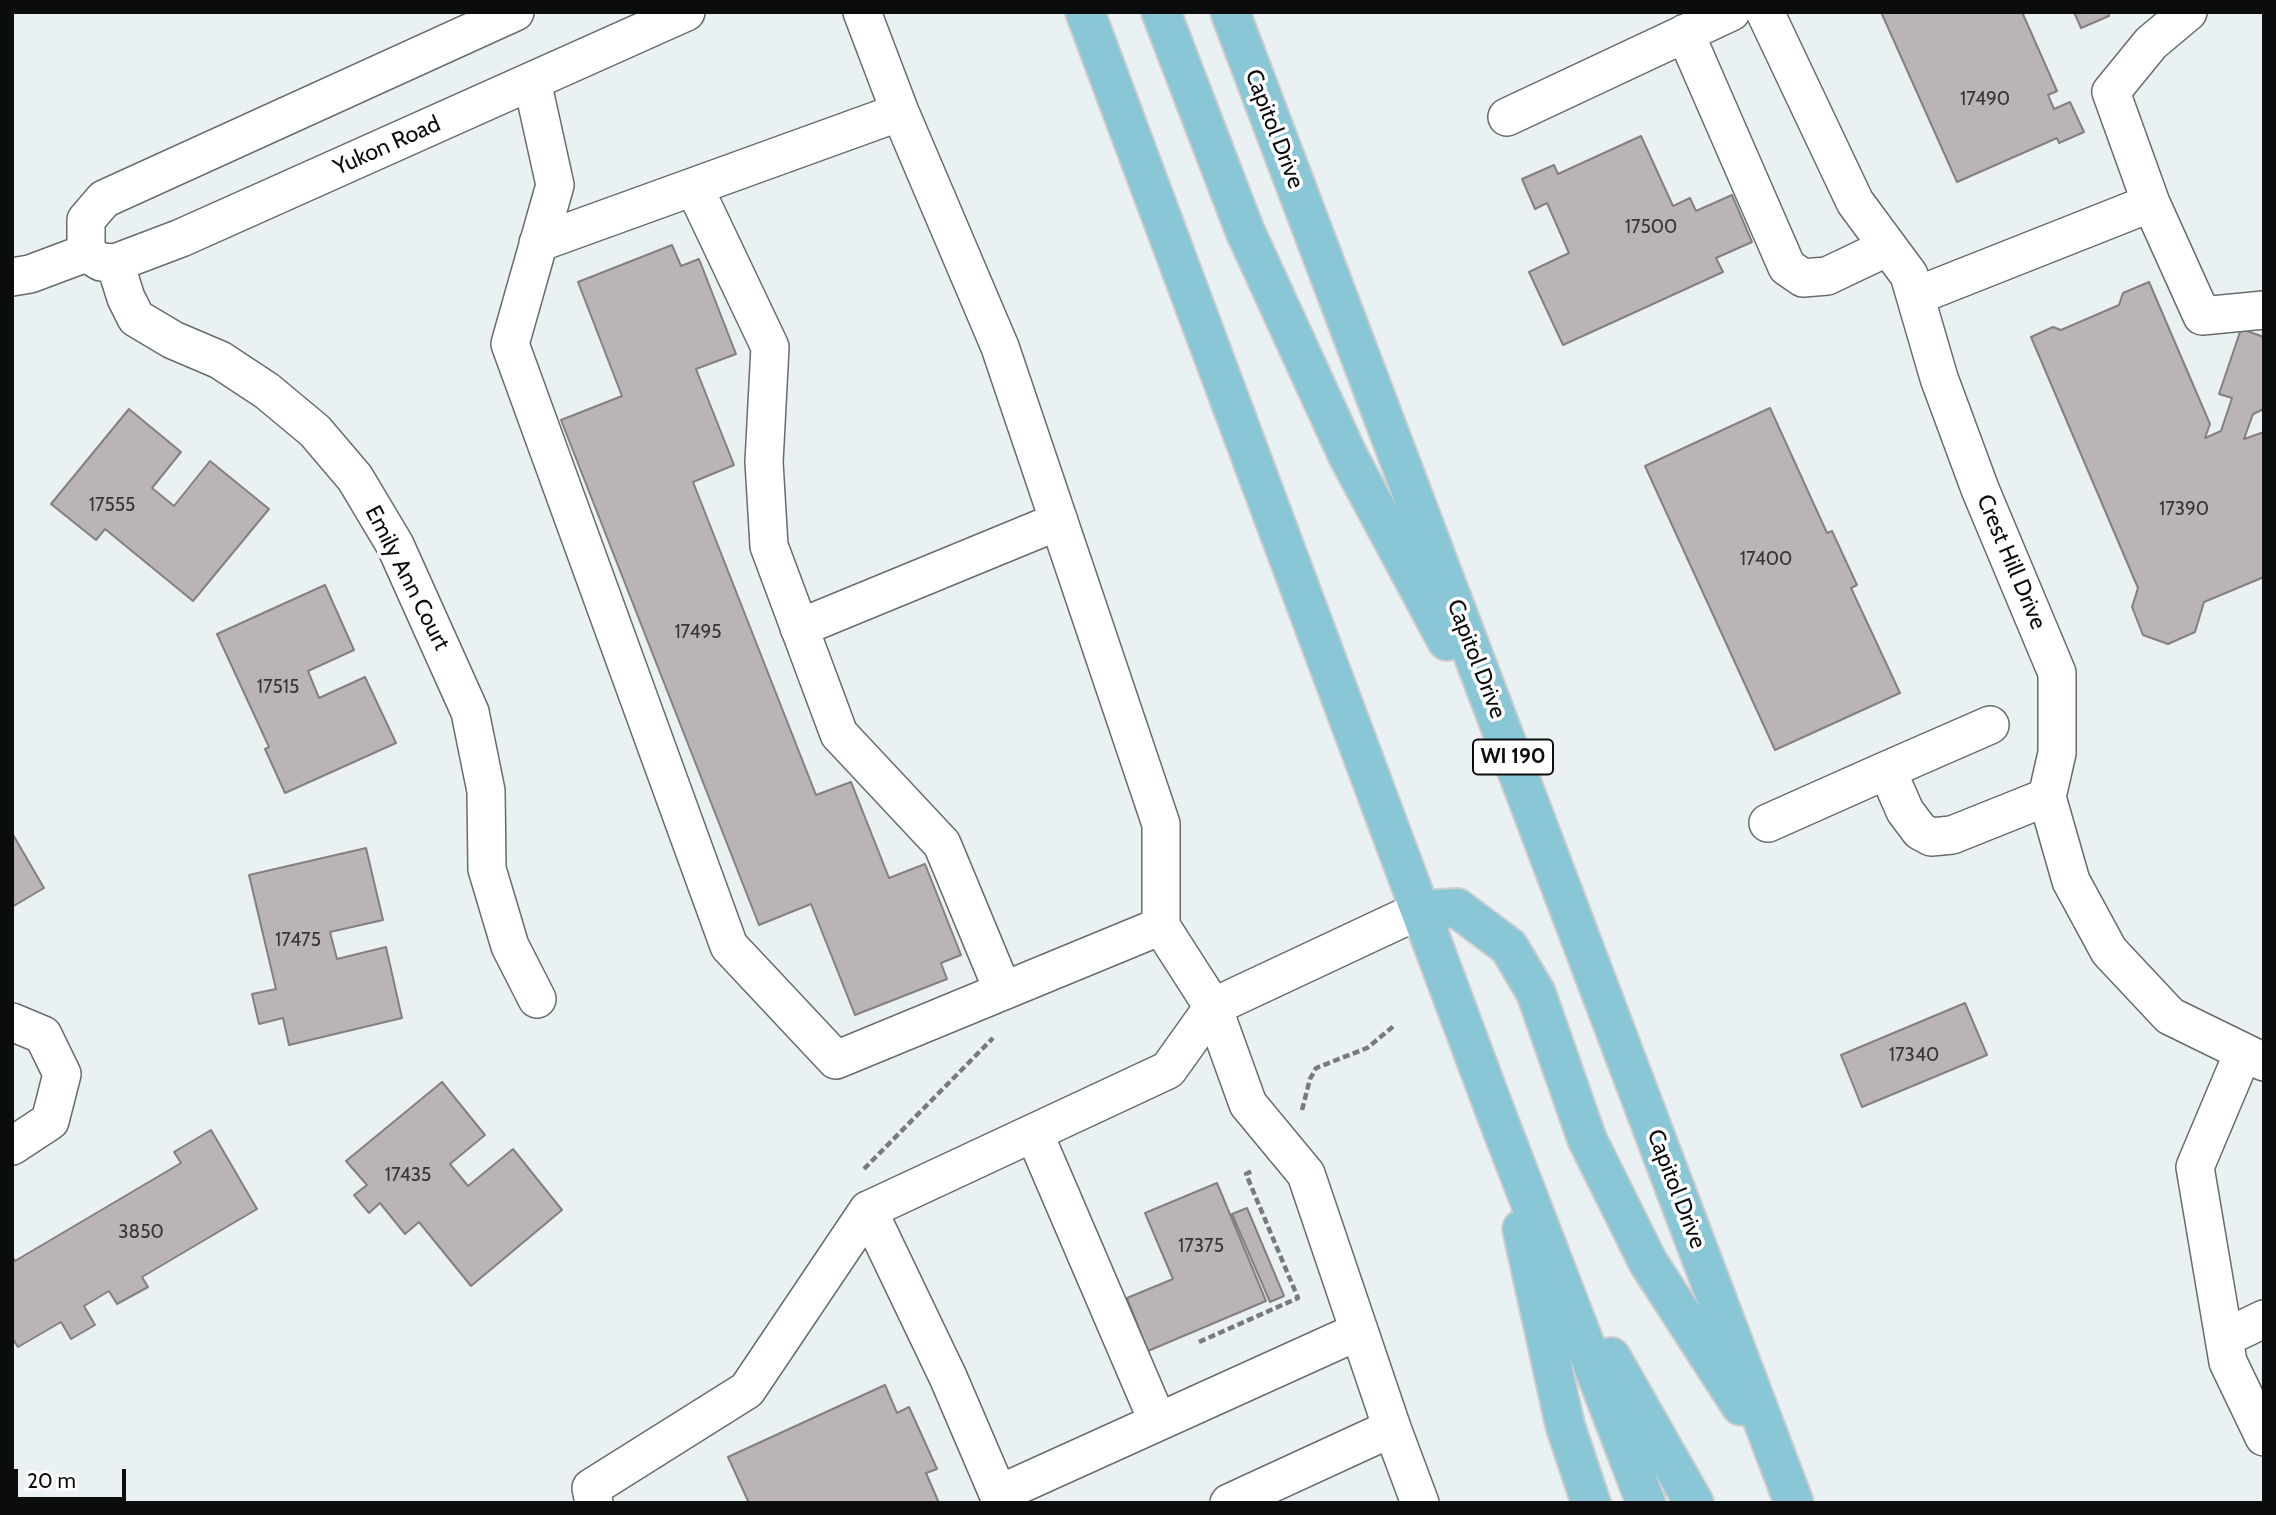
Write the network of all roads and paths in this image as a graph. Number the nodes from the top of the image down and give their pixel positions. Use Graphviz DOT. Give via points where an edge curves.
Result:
graph roads {
  1 [pos="515,12"];
  2 [pos="687,12"];
  3 [pos="862,12"];
  4 [pos="1084,12"];
  5 [pos="1161,12"];
  6 [pos="1230,12"];
  7 [pos="1731,12"];
  8 [pos="1765,12"];
  9 [pos="2188,12"];
  10 [pos="1685,33"];
  11 [pos="532,81"];
  12 [pos="900,112"];
  13 [pos="1507,117"];
  14 [pos="694,187"];
  15 [pos="2151,203"];
  16 [pos="538,243"];
  17 [pos="1888,247"];
  18 [pos="101,258"];
  19 [pos="12,277"];
  20 [pos="1916,296"];
  21 [pos="2264,310"];
  22 [pos="1059,521"];
  23 [pos="799,628"];
  24 [pos="1990,725"];
  25 [pos="1887,770"];
  26 [pos="1523,782"];
  27 [pos="2048,797"];
  28 [pos="1768,823"];
  29 [pos="1420,910"];
  30 [pos="1161,926"];
  31 [pos="1003,991"];
  32 [pos="537,999"];
  33 [pos="1213,1007"];
  34 [pos="12,1022"];
  35 [pos="1395,1025"];
  36 [pos="994,1037"];
  37 [pos="2253,1057"];
  38 [pos="1495,1111"];
  39 [pos="1298,1120"];
  40 [pos="1034,1133"];
  41 [pos="12,1146"];
  42 [pos="1259,1167"];
  43 [pos="862,1171"];
  44 [pos="867,1210"];
  45 [pos="1551,1251"];
  46 [pos="2264,1319"];
  47 [pos="1359,1331"];
  48 [pos="2224,1338"];
  49 [pos="1199,1342"];
  50 [pos="1158,1422"];
  51 [pos="1392,1428"];
  52 [pos="2264,1437"];
  53 [pos="1789,1488"];
  54 [pos="1000,1498"];
  55 [pos="593,1503"];
  56 [pos="1229,1503"];
  57 [pos="1420,1503"];
  58 [pos="1591,1503"];
  59 [pos="1646,1503"];
  60 [pos="1694,1503"];
  1 -- 18 [label="street" via="104,200 86,220"];
  2 -- 11 [label="street, Yukon Road"];
  3 -- 12 [label="street"];
  4 -- 29 [label="main road"];
  5 -- 26 [label="main road" via="1245,231 1349,456"];
  6 -- 26 [label="main road, Capitol Drive / WI 190"];
  7 -- 10 [label="street"];
  8 -- 17 [label="street, Crest Hill Drive" via="1855,202"];
  9 -- 15 [label="street" via="2151,43 2111,92"];
  10 -- 13 [label="street"];
  10 -- 17 [label="street" via="1787,267 1803,278 1827,276"];
  11 -- 16 [label="street" via="555,185"];
  11 -- 18 [label="street, Yukon Road" via="181,238"];
  12 -- 14 [label="street"];
  12 -- 22 [label="street" via="1000,347"];
  14 -- 16 [label="street"];
  14 -- 23 [label="street" via="770,347 764,462 769,546"];
  15 -- 20 [label="street"];
  15 -- 21 [label="street" via="2202,316"];
  16 -- 31 [label="street" via="510,344 729,946 836,1060"];
  17 -- 20 [label="street, Crest Hill Drive" via="1909,275"];
  18 -- 19 [label="street, Yukon Road"];
  18 -- 32 [label="street, Emily Ann Court" via="136,318 220,360 315,431 355,478 395,545 470,712 485,791 487,869 510,946"];
  20 -- 27 [label="street, Crest Hill Drive" via="1939,378 1980,489 2057,673 2057,753"];
  22 -- 23 [label="street"];
  22 -- 30 [label="street" via="1161,824"];
  23 -- 31 [label="street" via="839,734 942,844"];
  24 -- 25 [label="street"];
  25 -- 27 [label="street" via="1905,811 1920,831 1931,836 1952,835"];
  25 -- 28 [label="street"];
  26 -- 53 [label="main road, Capitol Drive / WI 190"];
  27 -- 37 [label="street, Crest Hill Drive" via="2071,881 2109,951 2169,1016"];
  29 -- 33 [label="street"];
  29 -- 38 [label="main road"];
  29 -- 53 [label="main road" via="1458,908 1509,947 1536,993 1587,1139 1648,1262"];
  30 -- 31 [label="street"];
  30 -- 33 [label="street"];
  33 -- 40 [label="street" via="1168,1070"];
  33 -- 47 [label="street" via="1248,1104 1306,1174"];
  34 -- 41 [label="street" via="43,1035 62,1074 50,1121"];
  35 -- 39 [label="path" via="1367,1048 1317,1068"];
  36 -- 43 [label="path"];
  37 -- 48 [label="street" via="2195,1167"];
  38 -- 45 [label="main road"];
  38 -- 58 [label="main road" via="1565,1425"];
  40 -- 44 [label="street"];
  40 -- 50 [label="street"];
  42 -- 49 [label="path" via="1246,1174 1297,1298"];
  44 -- 54 [label="street" via="948,1377"];
  44 -- 55 [label="street" via="747,1390 591,1488"];
  45 -- 59 [label="main road"];
  45 -- 60 [label="main road"];
  46 -- 48 [label="street"];
  47 -- 50 [label="street"];
  47 -- 51 [label="street"];
  48 -- 52 [label="street" via="2228,1362"];
  50 -- 54 [label="street"];
  51 -- 56 [label="street"];
  51 -- 57 [label="street"];
}
